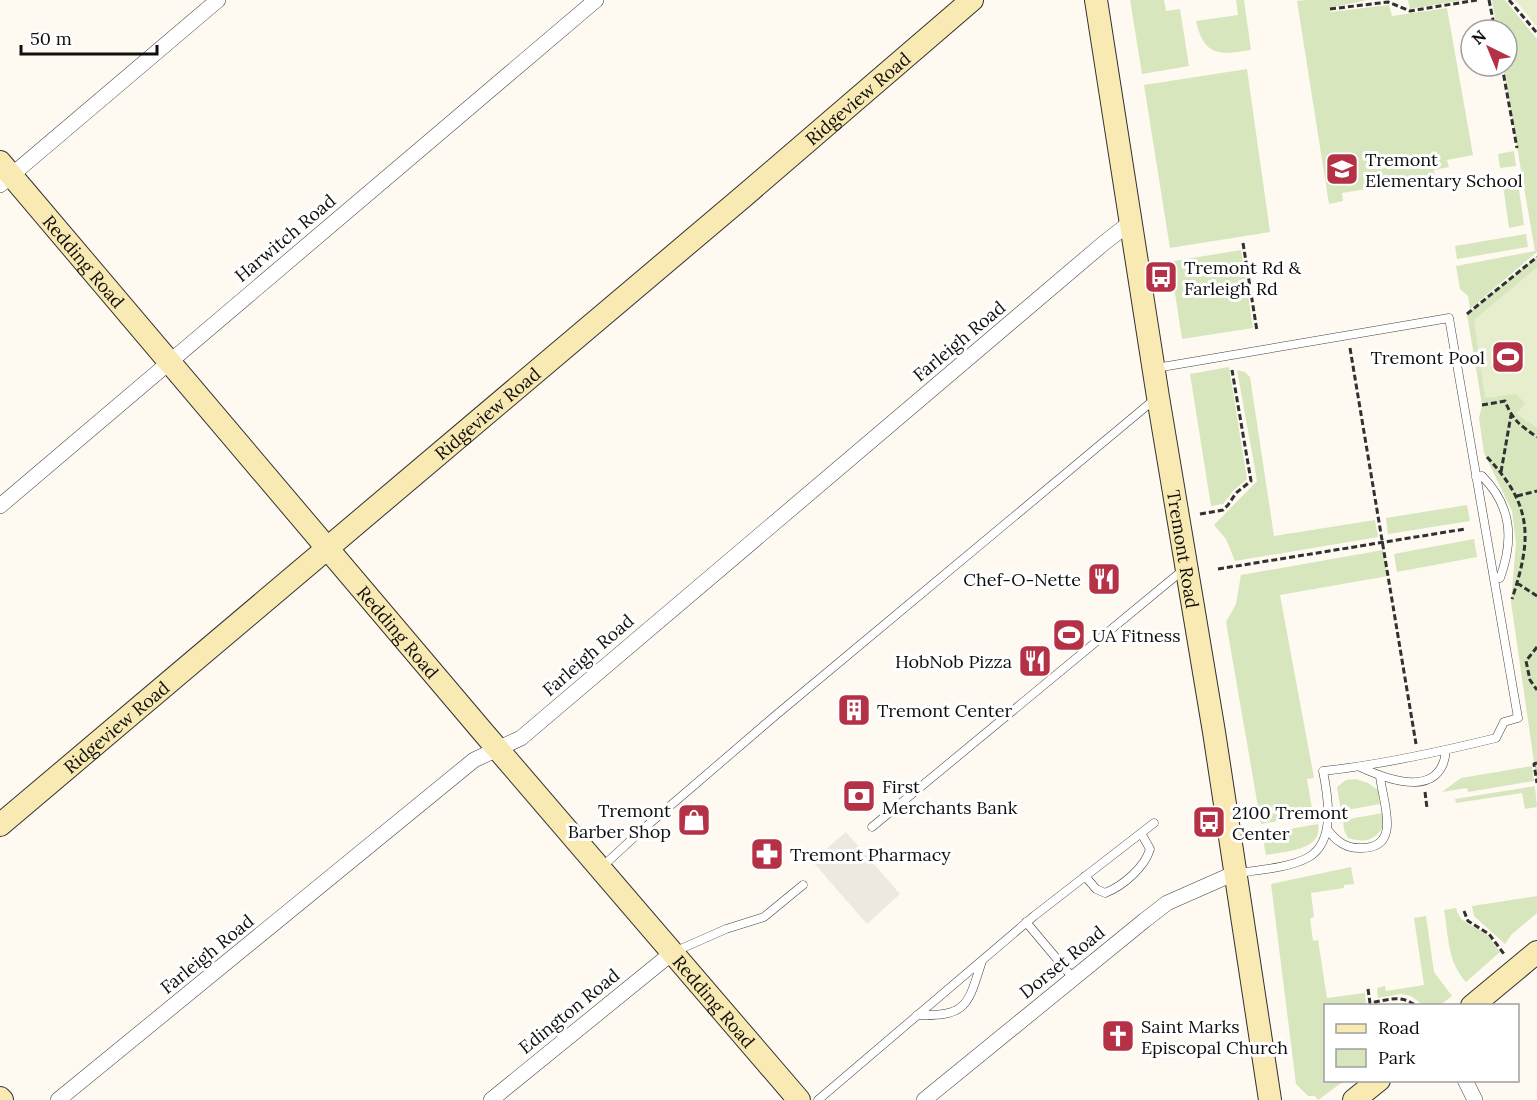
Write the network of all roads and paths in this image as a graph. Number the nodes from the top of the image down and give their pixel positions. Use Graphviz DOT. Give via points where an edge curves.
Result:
graph roads {
  1 [pos="218,0"];
  2 [pos="596,0"];
  3 [pos="972,0"];
  4 [pos="1096,0"];
  5 [pos="1477,0"];
  6 [pos="1490,0"];
  7 [pos="1509,0"];
  8 [pos="1330,9"];
  9 [pos="1493,18"];
  10 [pos="1537,33"];
  11 [pos="1504,78"];
  12 [pos="1516,148"];
  13 [pos="4,174"];
  14 [pos="1131,222"];
  15 [pos="1243,243"];
  16 [pos="1537,257"];
  17 [pos="1467,314"];
  18 [pos="1257,331"];
  19 [pos="1348,335"];
  20 [pos="170,361"];
  21 [pos="1154,369"];
  22 [pos="1232,370"];
  23 [pos="1158,397"];
  24 [pos="1482,405"];
  25 [pos="1511,415"];
  26 [pos="1537,437"];
  27 [pos="1501,472"];
  28 [pos="1476,477"];
  29 [pos="1537,491"];
  30 [pos="1517,496"];
  31 [pos="0,506"];
  32 [pos="1200,514"];
  33 [pos="1465,529"];
  34 [pos="1383,544"];
  35 [pos="328,548"];
  36 [pos="1186,568"];
  37 [pos="1218,569"];
  38 [pos="1494,579"];
  39 [pos="1517,583"];
  40 [pos="1537,596"];
  41 [pos="1537,647"];
  42 [pos="1537,690"];
  43 [pos="498,749"];
  44 [pos="1446,750"];
  45 [pos="1418,756"];
  46 [pos="1537,763"];
  47 [pos="1359,767"];
  48 [pos="1380,776"];
  49 [pos="1422,781"];
  50 [pos="1537,783"];
  51 [pos="1427,808"];
  52 [pos="1154,823"];
  53 [pos="0,825"];
  54 [pos="872,827"];
  55 [pos="1327,829"];
  56 [pos="1141,833"];
  57 [pos="600,868"];
  58 [pos="1235,873"];
  59 [pos="1085,876"];
  60 [pos="803,885"];
  61 [pos="1464,911"];
  62 [pos="1026,922"];
  63 [pos="1537,952"];
  64 [pos="672,953"];
  65 [pos="1507,957"];
  66 [pos="983,959"];
  67 [pos="1073,978"];
  68 [pos="1368,989"];
  69 [pos="1415,1004"];
  70 [pos="1473,1004"];
  71 [pos="917,1015"];
  72 [pos="1376,1082"];
  73 [pos="1466,1082"];
  74 [pos="58,1100"];
  75 [pos="491,1100"];
  76 [pos="799,1100"];
  77 [pos="818,1100"];
  78 [pos="924,1100"];
  79 [pos="1270,1100"];
  80 [pos="1354,1100"];
  81 [pos="1475,1100"];
  1 -- 13 [label="street"];
  2 -- 20 [label="street, Harwitch Road"];
  3 -- 35 [label="main road, Ridgeview Road"];
  4 -- 14 [label="main road, Tremont Road"];
  5 -- 8 [label="path" via="1410,12 1388,2"];
  6 -- 9 [label="path"];
  7 -- 10 [label="path"];
  11 -- 12 [label="path"];
  13 -- 20 [label="main road, Redding Road"];
  14 -- 21 [label="main road, Tremont Road"];
  14 -- 43 [label="street, Farleigh Road" via="521,738"];
  15 -- 18 [label="path"];
  16 -- 17 [label="path"];
  19 -- 21 [label="lane"];
  19 -- 28 [label="lane" via="1449,318"];
  19 -- 34 [label="path"];
  20 -- 31 [label="street, Harwitch Road"];
  20 -- 35 [label="main road, Redding Road"];
  21 -- 23 [label="main road, Tremont Road"];
  22 -- 32 [label="path" via="1251,481 1223,510"];
  23 -- 36 [label="main road, Tremont Road"];
  23 -- 57 [label="lane" via="776,715"];
  24 -- 25 [label="path" via="1505,401"];
  25 -- 26 [label="path"];
  25 -- 27 [label="path"];
  28 -- 38 [label="lane"];
  28 -- 38 [label="lane" via="1482,476 1491,485 1504,506 1507,522 1505,564 1500,578"];
  29 -- 30 [label="path"];
  33 -- 34 [label="path"];
  34 -- 37 [label="path"];
  34 -- 45 [label="path"];
  35 -- 43 [label="main road, Redding Road"];
  35 -- 53 [label="main road, Ridgeview Road"];
  36 -- 54 [label="lane"];
  36 -- 58 [label="main road, Tremont Road"];
  38 -- 44 [label="lane" via="1518,718 1504,722 1496,738"];
  39 -- 40 [label="path"];
  41 -- 42 [label="path" via="1526,661"];
  43 -- 57 [label="main road, Redding Road"];
  43 -- 74 [label="street, Farleigh Road" via="474,760"];
  44 -- 45 [label="lane"];
  44 -- 49 [label="lane" via="1445,763 1438,775"];
  45 -- 47 [label="lane"];
  46 -- 50 [label="path"];
  47 -- 48 [label="lane"];
  47 -- 55 [label="lane" via="1323,771 1328,797"];
  48 -- 49 [label="lane" via="1406,783"];
  48 -- 55 [label="lane" via="1389,823 1380,843 1370,848 1351,848 1337,841"];
  49 -- 51 [label="path"];
  52 -- 56 [label="lane"];
  55 -- 58 [label="lane" via="1320,848 1309,857"];
  56 -- 59 [label="lane"];
  56 -- 59 [label="lane" via="1150,849 1147,861 1114,889 1096,890"];
  57 -- 64 [label="main road, Redding Road"];
  58 -- 67 [label="street, Dorset Road" via="1167,903"];
  58 -- 79 [label="main road, Tremont Road"];
  59 -- 62 [label="lane"];
  60 -- 64 [label="lane" via="764,917"];
  61 -- 65 [label="path" via="1468,921 1489,934"];
  62 -- 66 [label="lane"];
  62 -- 67 [label="lane"];
  63 -- 70 [label="main road"];
  64 -- 75 [label="street, Edington Road"];
  64 -- 76 [label="main road, Redding Road"];
  66 -- 71 [label="lane"];
  66 -- 71 [label="lane" via="974,992 963,1006 947,1014"];
  67 -- 78 [label="street, Dorset Road"];
  68 -- 69 [label="path" via="1370,1003 1398,998"];
  71 -- 77 [label="lane"];
  72 -- 80 [label="main road"];
  73 -- 81 [label="street"];
}
